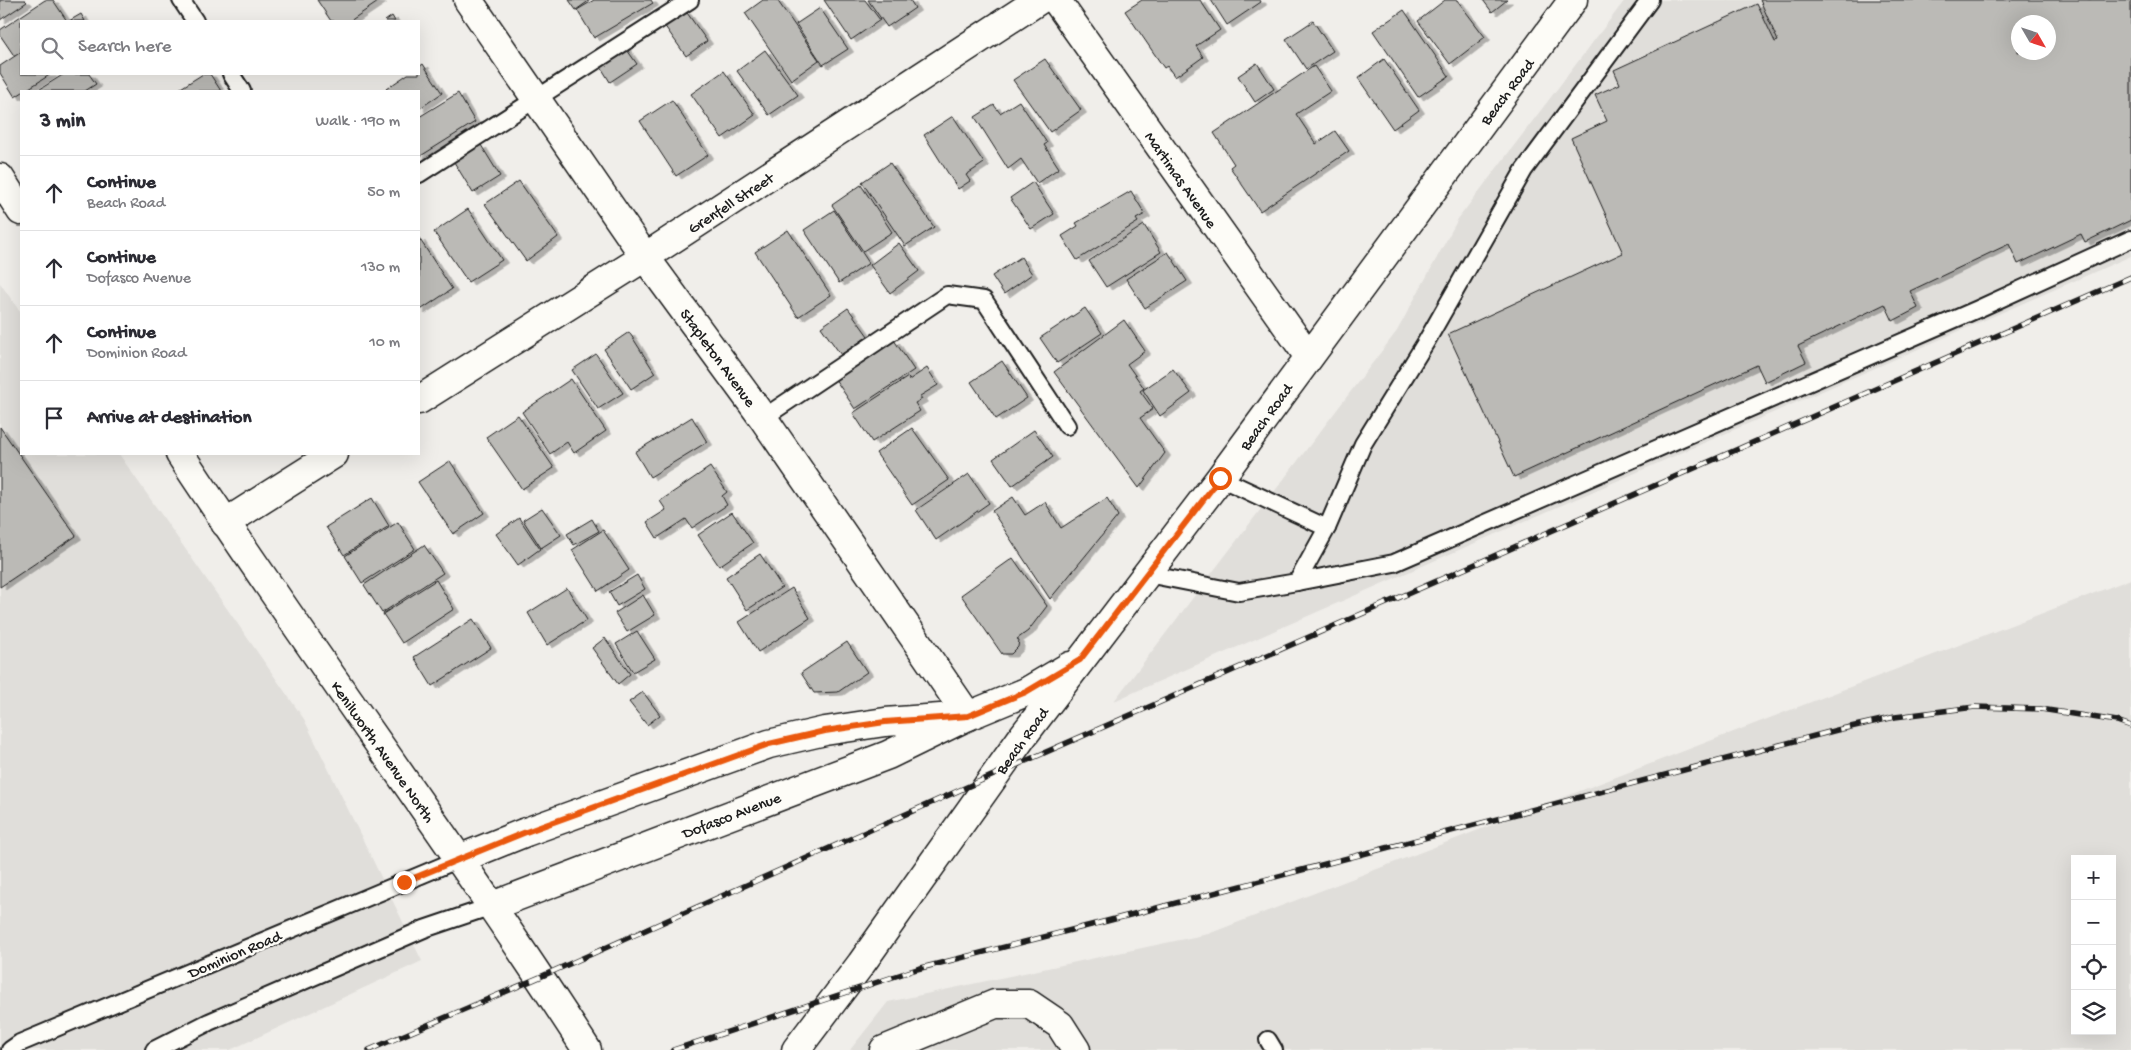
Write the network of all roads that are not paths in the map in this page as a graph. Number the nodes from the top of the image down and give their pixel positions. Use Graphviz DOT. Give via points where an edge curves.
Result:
graph roads {
  1 [pos="181,0"];
  2 [pos="468,0"];
  3 [pos="690,0"];
  4 [pos="1039,0"];
  5 [pos="1056,0"];
  6 [pos="1573,0"];
  7 [pos="1650,0"];
  8 [pos="194,20"];
  9 [pos="231,75"];
  10 [pos="241,90"];
  11 [pos="537,100"];
  12 [pos="420,173"];
  13 [pos="0,178"];
  14 [pos="20,209"];
  15 [pos="2131,240"];
  16 [pos="645,258"];
  17 [pos="1308,357"];
  18 [pos="420,399"];
  19 [pos="763,418"];
  20 [pos="1067,426"];
  21 [pos="181,455"];
  22 [pos="332,455"];
  23 [pos="1220,478"];
  24 [pos="225,523"];
  25 [pos="1327,528"];
  26 [pos="1147,574"];
  27 [pos="1297,582"];
  28 [pos="1080,660"];
  29 [pos="968,716"];
  30 [pos="459,859"];
  31 [pos="492,906"];
  32 [pos="10,1050"];
  33 [pos="154,1050"];
  34 [pos="587,1050"];
  35 [pos="796,1050"];
  36 [pos="884,1050"];
  37 [pos="1076,1050"];
  1 -- 8 [label="lane"];
  2 -- 11 [label="street, Stapleton Avenue"];
  3 -- 11 [label="lane"];
  4 -- 16 [label="street, Grenfell Street"];
  5 -- 17 [label="street, Martimas Avenue"];
  6 -- 17 [label="street, Beach Road"];
  7 -- 25 [label="lane" via="1524,170 1426,342 1363,444"];
  9 -- 10 [label="lane"];
  11 -- 12 [label="lane"];
  11 -- 16 [label="street, Stapleton Avenue"];
  13 -- 14 [label="street"];
  15 -- 27 [label="lane" via="1394,563"];
  16 -- 18 [label="street, Grenfell Street"];
  16 -- 19 [label="street, Stapleton Avenue"];
  17 -- 23 [label="street, Beach Road"];
  19 -- 20 [label="lane" via="947,295 984,300"];
  19 -- 29 [label="street, Stapleton Avenue"];
  21 -- 24 [label="street, Kenilworth Avenue North"];
  22 -- 24 [label="street"];
  23 -- 25 [label="lane"];
  23 -- 26 [label="street, Beach Road"];
  24 -- 30 [label="street, Kenilworth Avenue North"];
  25 -- 27 [label="lane"];
  26 -- 27 [label="lane" via="1239,592"];
  26 -- 28 [label="street, Beach Road"];
  28 -- 29 [label="street, Dofasco Avenue" via="1026,692"];
  28 -- 35 [label="street, Beach Road"];
  29 -- 30 [label="street, Dofasco Avenue" via="885,722 769,744"];
  29 -- 31 [label="street, Dofasco Avenue" via="888,756"];
  30 -- 31 [label="street, Kenilworth Avenue North"];
  30 -- 32 [label="lane, Dominion Road" via="20,1043"];
  31 -- 33 [label="lane" via="424,929 209,1022"];
  31 -- 34 [label="street, Kenilworth Avenue North"];
  36 -- 37 [label="street" via="996,1004 1028,1004 1060,1026"];
}
